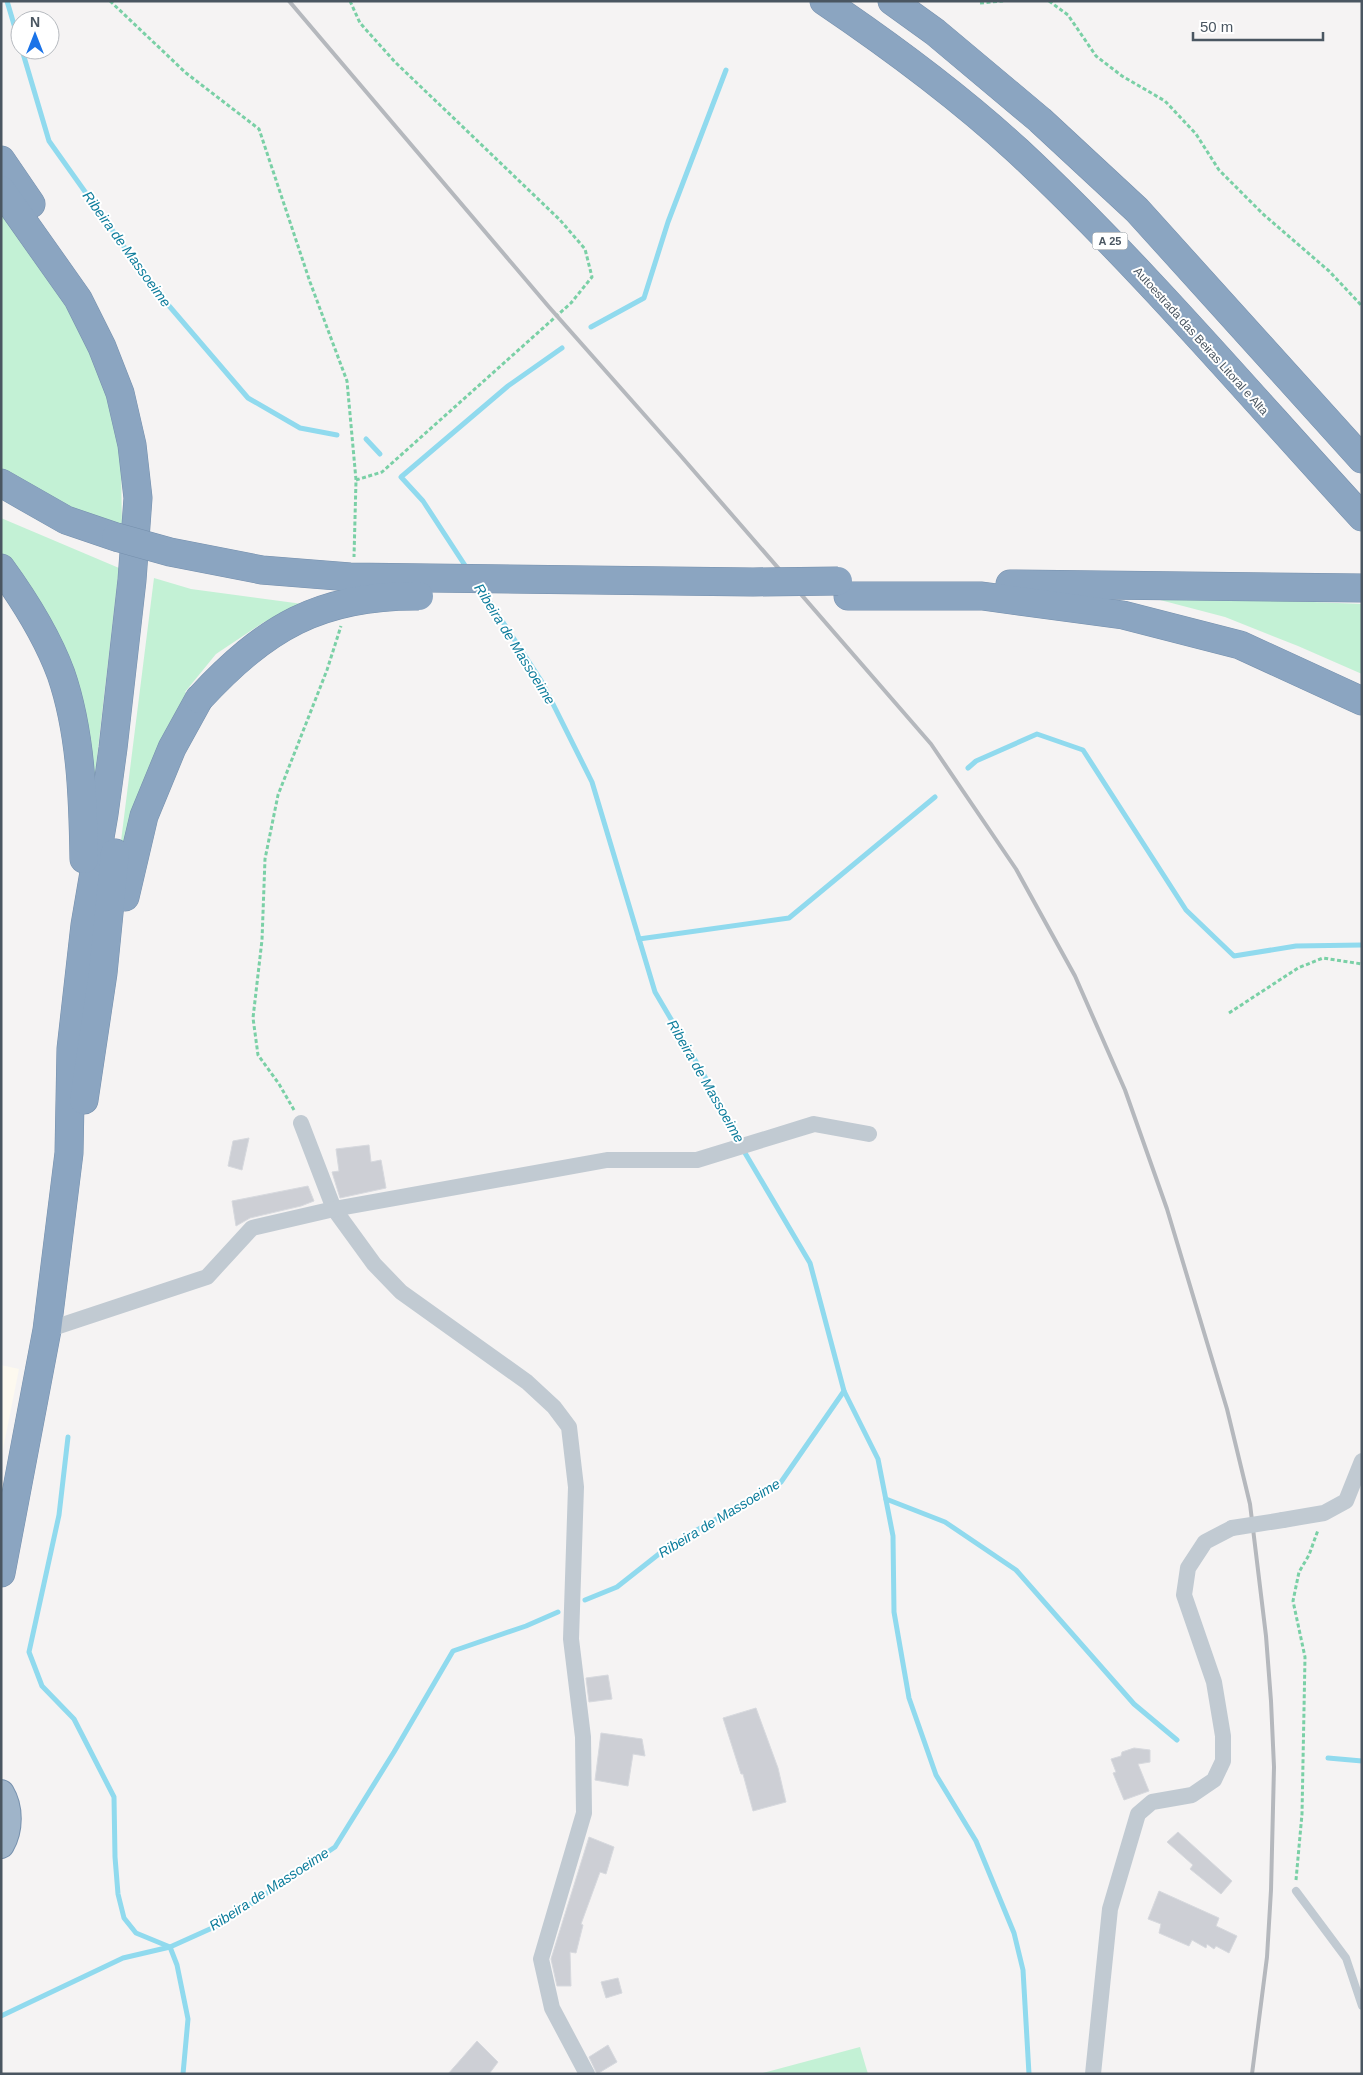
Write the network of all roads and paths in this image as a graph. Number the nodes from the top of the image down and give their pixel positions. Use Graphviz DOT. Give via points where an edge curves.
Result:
graph roads {
  1 [pos="110,1"];
  2 [pos="350,1"];
  3 [pos="824,1"];
  4 [pos="892,1"];
  5 [pos="1003,1"];
  6 [pos="1049,1"];
  7 [pos="980,3"];
  8 [pos="1,160"];
  9 [pos="1,190"];
  10 [pos="1362,306"];
  11 [pos="1362,459"];
  12 [pos="356,480"];
  13 [pos="1,483"];
  14 [pos="1362,517"];
  15 [pos="354,560"];
  16 [pos="1,568"];
  17 [pos="1362,588"];
  18 [pos="843,589"];
  19 [pos="342,626"];
  20 [pos="1362,701"];
  21 [pos="85,925"];
  22 [pos="1362,964"];
  23 [pos="103,973"];
  24 [pos="1229,1013"];
  25 [pos="300,1123"];
  26 [pos="869,1134"];
  27 [pos="69,1153"];
  28 [pos="334,1209"];
  29 [pos="47,1330"];
  30 [pos="1362,1461"];
  31 [pos="1324,1513"];
  32 [pos="1,1573"];
  33 [pos="1,1793"];
  34 [pos="1,1845"];
  35 [pos="1296,1891"];
  36 [pos="1362,2006"];
  37 [pos="587,2074"];
  38 [pos="1094,2074"];
  1 -- 12 [label="path" via="186,73 259,129 310,282 348,381"];
  2 -- 12 [label="path" via="360,23 395,62 560,220 585,249 592,277 571,303 382,472"];
  3 -- 14 [label="highway, Autoestrada das Beiras Litoral e Alta / A 25" via="922,71 1017,150 1109,239"];
  4 -- 11 [label="highway" via="935,32 1040,120 1137,210"];
  5 -- 7 [label="path"];
  6 -- 10 [label="path" via="1068,15 1096,56 1165,102 1196,134 1219,170"];
  8 -- 23 [label="highway" via="92,296 128,367 148,445 152,518 148,582"];
  9 -- 21 [label="highway" via="78,299 120,393 132,445 138,498 132,580 107,795"];
  12 -- 15 [label="path"];
  13 -- 18 [label="highway, bridge" via="66,520 116,538 262,570 350,577 754,582"];
  16 -- 21 [label="highway" via="29,607 61,674 75,730 83,806"];
  17 -- 18 [label="highway"];
  18 -- 20 [label="highway" via="982,596 1123,614 1240,645"];
  18 -- 23 [label="highway, bridge" via="396,596 362,598 293,621 228,668 199,699 172,748 144,816 124,905"];
  19 -- 25 [label="path" via="278,794 265,859 262,940 253,1018 258,1054"];
  21 -- 27 [label="highway" via="70,1049"];
  22 -- 24 [label="path" via="1323,958 1298,968"];
  23 -- 27 [label="highway" via="84,1100"];
  25 -- 28 [label="street"];
  26 -- 28 [label="street" via="814,1124 697,1160 607,1160"];
  27 -- 29 [label="highway"];
  28 -- 29 [label="street" via="252,1228 207,1277"];
  28 -- 37 [label="street" via="374,1264 402,1292 527,1382 554,1407 569,1427 576,1487 571,1639 583,1737 584,1812 541,1959 552,2008"];
  29 -- 32 [label="highway"];
  30 -- 31 [label="street" via="1346,1500"];
  31 -- 35 [label="path" via="1309,1555 1299,1572 1293,1601 1305,1657 1302,1814"];
  31 -- 38 [label="street, bridge" via="1232,1528 1205,1542 1188,1568 1184,1595 1214,1682 1224,1736 1223,1761 1214,1780 1192,1795 1152,1802 1138,1814 1110,1910"];
  33 -- 34 [label="highway" via="8,1819"];
  35 -- 36 [label="lane" via="1346,1958"];
}
